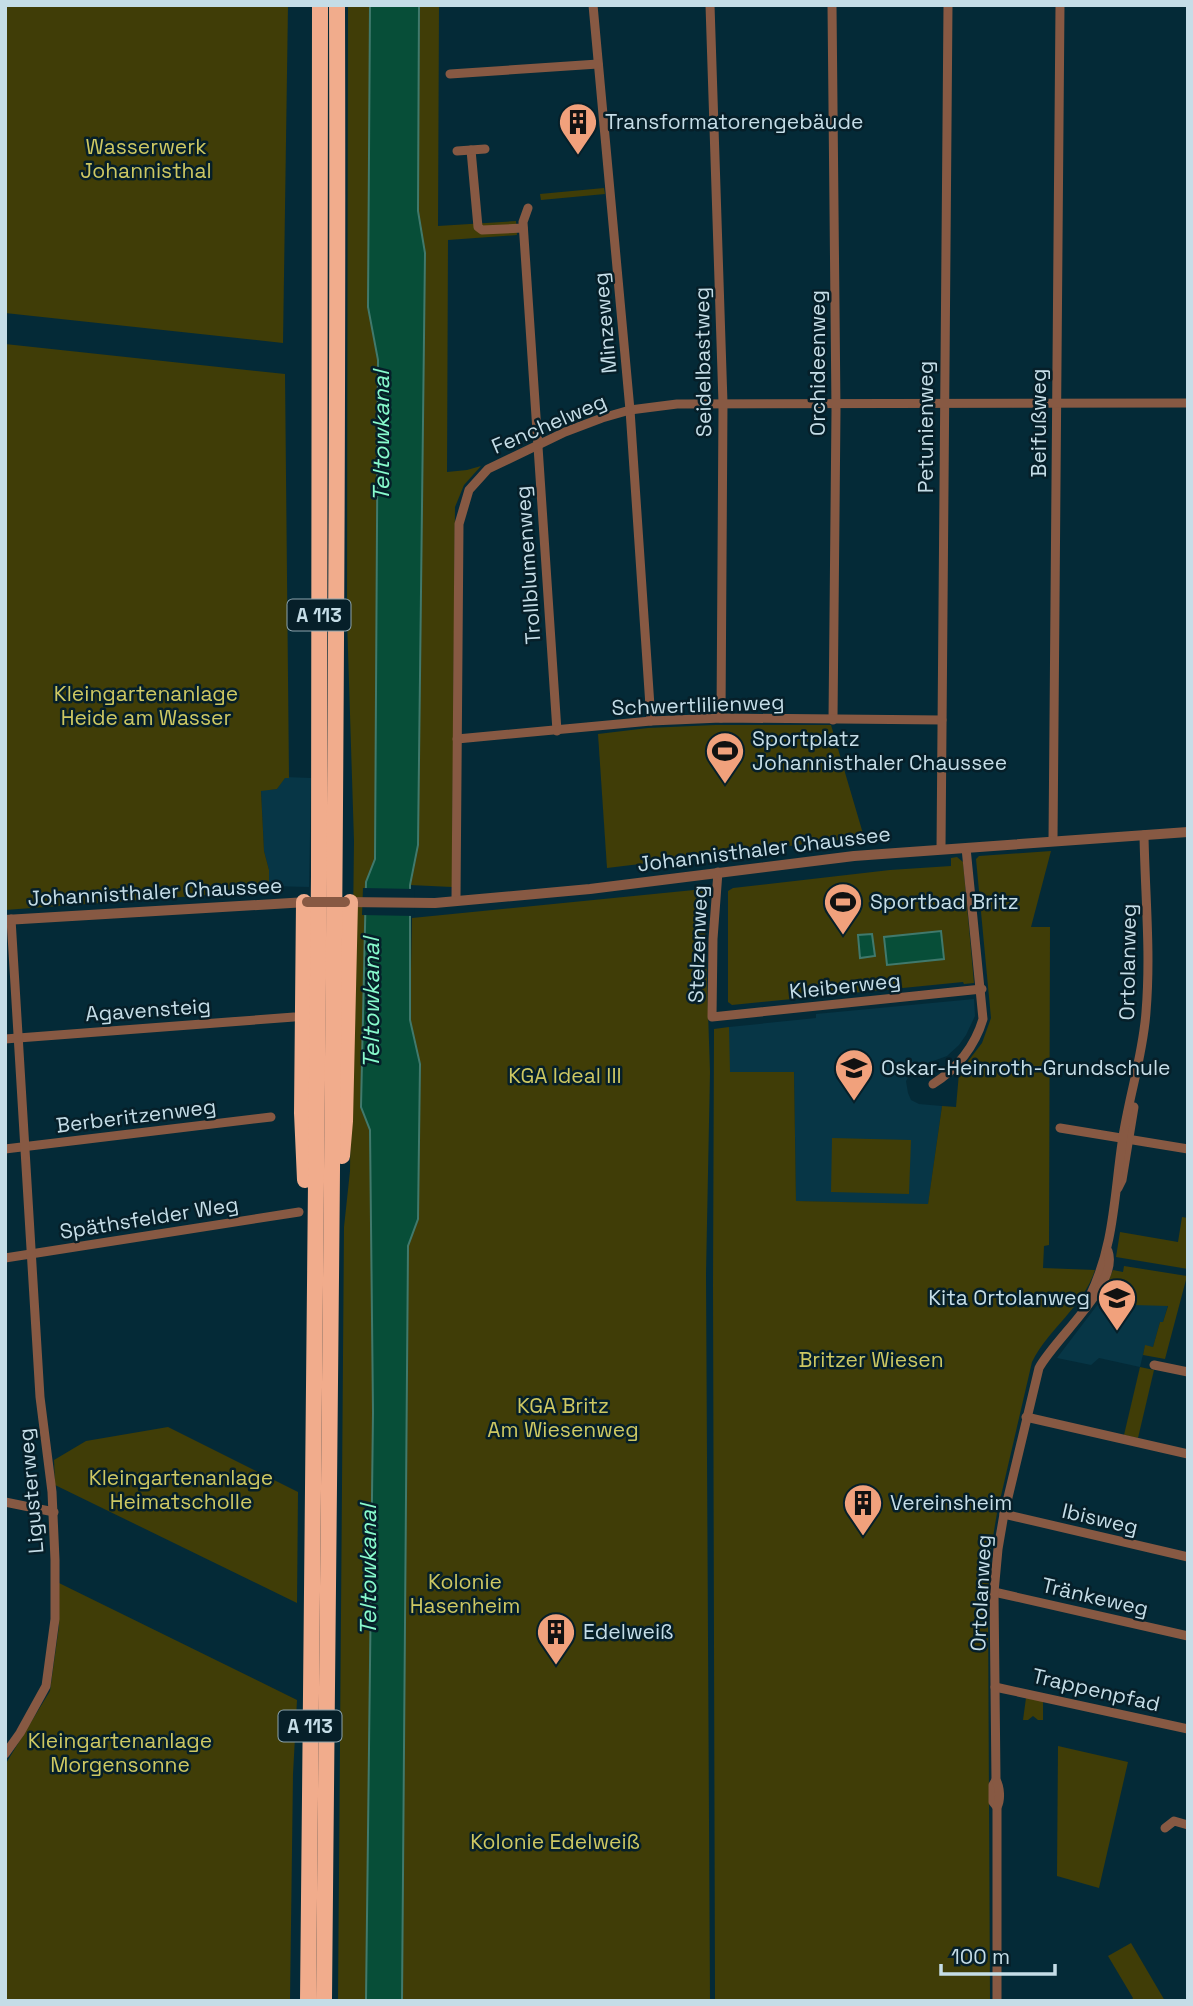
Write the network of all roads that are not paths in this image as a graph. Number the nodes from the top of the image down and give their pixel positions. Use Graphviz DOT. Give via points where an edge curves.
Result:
graph roads {
  1 [pos="320,5"];
  2 [pos="337,5"];
  3 [pos="593,5"];
  4 [pos="710,5"];
  5 [pos="832,5"];
  6 [pos="948,5"];
  7 [pos="1060,5"];
  8 [pos="598,64"];
  9 [pos="450,74"];
  10 [pos="471,149"];
  11 [pos="485,149"];
  12 [pos="457,151"];
  13 [pos="528,208"];
  14 [pos="523,228"];
  15 [pos="723,403"];
  16 [pos="836,403"];
  17 [pos="944,403"];
  18 [pos="1056,403"];
  19 [pos="1188,403"];
  20 [pos="630,410"];
  21 [pos="538,445"];
  22 [pos="721,718"];
  23 [pos="833,720"];
  24 [pos="942,720"];
  25 [pos="651,722"];
  26 [pos="557,731"];
  27 [pos="457,739"];
  28 [pos="1188,832"];
  29 [pos="1143,835"];
  30 [pos="1053,841"];
  31 [pos="967,848"];
  32 [pos="941,849"];
  33 [pos="718,872"];
  34 [pos="456,900"];
  35 [pos="305,902"];
  36 [pos="351,902"];
  37 [pos="8,920"];
  38 [pos="982,989"];
  39 [pos="294,1017"];
  40 [pos="712,1017"];
  41 [pos="18,1038"];
  42 [pos="5,1039"];
  43 [pos="933,1084"];
  44 [pos="271,1117"];
  45 [pos="1060,1128"];
  46 [pos="1126,1138"];
  47 [pos="25,1147"];
  48 [pos="5,1149"];
  49 [pos="1188,1149"];
  50 [pos="333,1170"];
  51 [pos="299,1212"];
  52 [pos="314,1225"];
  53 [pos="32,1254"];
  54 [pos="5,1258"];
  55 [pos="1154,1364"];
  56 [pos="1188,1372"];
  57 [pos="1026,1417"];
  58 [pos="1188,1454"];
  59 [pos="5,1502"];
  60 [pos="54,1512"];
  61 [pos="1004,1514"];
  62 [pos="1188,1557"];
  63 [pos="994,1592"];
  64 [pos="1188,1636"];
  65 [pos="995,1687"];
  66 [pos="1188,1729"];
  67 [pos="5,1754"];
  68 [pos="1188,1825"];
  69 [pos="1165,1828"];
  70 [pos="308,2001"];
  71 [pos="324,2001"];
  72 [pos="997,2001"];
  1 -- 52 [label="highway, A 113"];
  2 -- 50 [label="highway, A 113"];
  3 -- 8 [label="street, Minzeweg"];
  4 -- 15 [label="street, Seidelbastweg"];
  5 -- 16 [label="street, Orchideenweg"];
  6 -- 17 [label="street, Petunienweg"];
  7 -- 18 [label="street, Beifußweg"];
  8 -- 9 [label="street"];
  8 -- 20 [label="street, Minzeweg"];
  10 -- 11 [label="street"];
  10 -- 12 [label="street"];
  10 -- 14 [label="street" via="478,227"];
  13 -- 14 [label="street, Trollblumenweg"];
  14 -- 21 [label="street, Trollblumenweg"];
  15 -- 16 [label="street, Fenchelweg"];
  15 -- 20 [label="street, Fenchelweg"];
  15 -- 22 [label="street, Seidelbastweg"];
  16 -- 17 [label="street, Fenchelweg"];
  16 -- 23 [label="street, Orchideenweg"];
  17 -- 18 [label="street, Fenchelweg"];
  17 -- 24 [label="street, Petunienweg"];
  18 -- 19 [label="street, Fenchelweg"];
  18 -- 30 [label="street, Beifußweg"];
  20 -- 21 [label="street, Fenchelweg"];
  20 -- 25 [label="street, Minzeweg"];
  21 -- 26 [label="street, Trollblumenweg"];
  21 -- 27 [label="street, Fenchelweg" via="488,469 468,491 460,513"];
  22 -- 23 [label="street, Schwertlilienweg"];
  22 -- 25 [label="street, Schwertlilienweg"];
  23 -- 24 [label="street, Schwertlilienweg"];
  24 -- 32 [label="street, Petunienweg"];
  25 -- 26 [label="street, Schwertlilienweg"];
  26 -- 27 [label="street, Schwertlilienweg"];
  27 -- 34 [label="street, Fenchelweg"];
  28 -- 29 [label="street, Johannisthaler Chaussee"];
  29 -- 30 [label="street, Johannisthaler Chaussee"];
  29 -- 46 [label="street, Ortolanweg" via="1149,954 1146,1014 1136,1100"];
  30 -- 31 [label="street, Johannisthaler Chaussee"];
  31 -- 32 [label="street, Johannisthaler Chaussee"];
  31 -- 38 [label="street"];
  32 -- 33 [label="street, Johannisthaler Chaussee"];
  33 -- 34 [label="street, Johannisthaler Chaussee"];
  33 -- 40 [label="street, Stelzenweg"];
  34 -- 36 [label="street, Johannisthaler Chaussee"];
  35 -- 36 [label="street, Johannisthaler Chaussee, bridge"];
  35 -- 37 [label="street, Johannisthaler Chaussee"];
  35 -- 52 [label="highway" via="302,1113 307,1212"];
  36 -- 50 [label="highway" via="345,1121 342,1157"];
  37 -- 41 [label="street, Ligusterweg"];
  38 -- 40 [label="street, Kleiberweg"];
  38 -- 43 [label="street" via="983,1019 978,1036 952,1070"];
  39 -- 41 [label="street, Agavensteig"];
  41 -- 42 [label="street, Agavensteig"];
  41 -- 47 [label="street, Ligusterweg"];
  44 -- 47 [label="street, Berberitzenweg"];
  45 -- 46 [label="street"];
  46 -- 49 [label="street"];
  46 -- 57 [label="street, Ortolanweg" via="1108,1251 1088,1303 1045,1357"];
  47 -- 48 [label="street, Berberitzenweg"];
  47 -- 53 [label="street, Ligusterweg"];
  50 -- 71 [label="highway, A 113"];
  51 -- 53 [label="street, Späthsfelder Weg"];
  52 -- 70 [label="highway, A 113"];
  53 -- 54 [label="street, Späthsfelder Weg"];
  53 -- 60 [label="street, Ligusterweg" via="40,1397"];
  55 -- 56 [label="street"];
  57 -- 58 [label="street"];
  57 -- 61 [label="street, Ortolanweg"];
  59 -- 60 [label="street"];
  60 -- 67 [label="street, Ligusterweg" via="55,1619 48,1679"];
  61 -- 62 [label="street, Ibisweg"];
  61 -- 63 [label="street, Ortolanweg"];
  63 -- 64 [label="street, Tränkeweg"];
  63 -- 65 [label="street, Ortolanweg"];
  65 -- 66 [label="street, Trappenpfad"];
  65 -- 72 [label="street, Ortolanweg"];
  68 -- 69 [label="street" via="1174,1821"];
}
